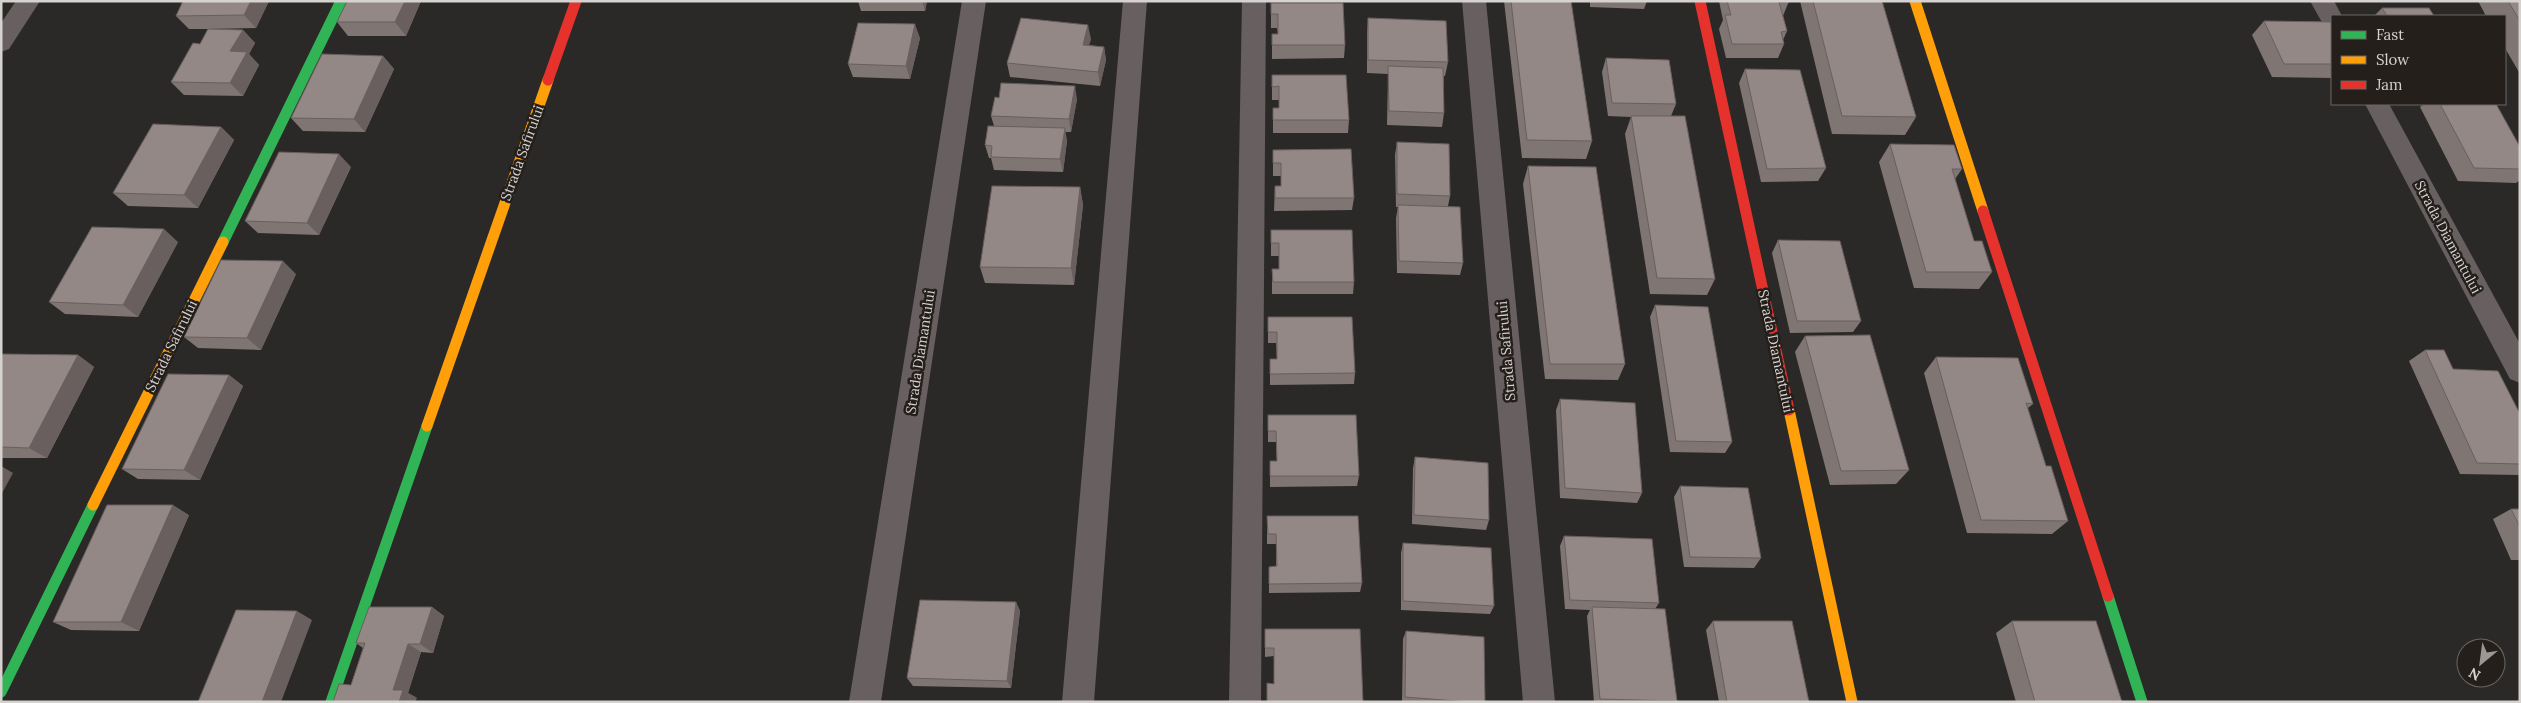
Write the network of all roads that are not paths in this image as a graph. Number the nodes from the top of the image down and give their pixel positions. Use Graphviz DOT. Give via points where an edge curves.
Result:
graph roads {
  1 [pos="28,1"];
  2 [pos="341,1"];
  3 [pos="576,1"];
  4 [pos="974,1"];
  5 [pos="1135,1"];
  6 [pos="1254,1"];
  7 [pos="1474,1"];
  8 [pos="1700,1"];
  9 [pos="1915,1"];
  10 [pos="2322,1"];
  11 [pos="2331,18"];
  12 [pos="1,43"];
  13 [pos="2378,105"];
  14 [pos="2520,371"];
  15 [pos="1,692"];
  16 [pos="331,702"];
  17 [pos="865,702"];
  18 [pos="1078,702"];
  19 [pos="1245,702"];
  20 [pos="1539,702"];
  21 [pos="1852,702"];
  22 [pos="2142,702"];
  1 -- 12 [label="street"];
  2 -- 15 [label="street, Strada Safirului"];
  3 -- 16 [label="street, Strada Safirului"];
  4 -- 17 [label="street, Strada Diamantului"];
  5 -- 18 [label="street"];
  6 -- 19 [label="street"];
  7 -- 20 [label="street, Strada Safirului"];
  8 -- 21 [label="street, Strada Diamantului"];
  9 -- 22 [label="street"];
  10 -- 11 [label="street"];
  13 -- 14 [label="street, Strada Diamantului"];
}
